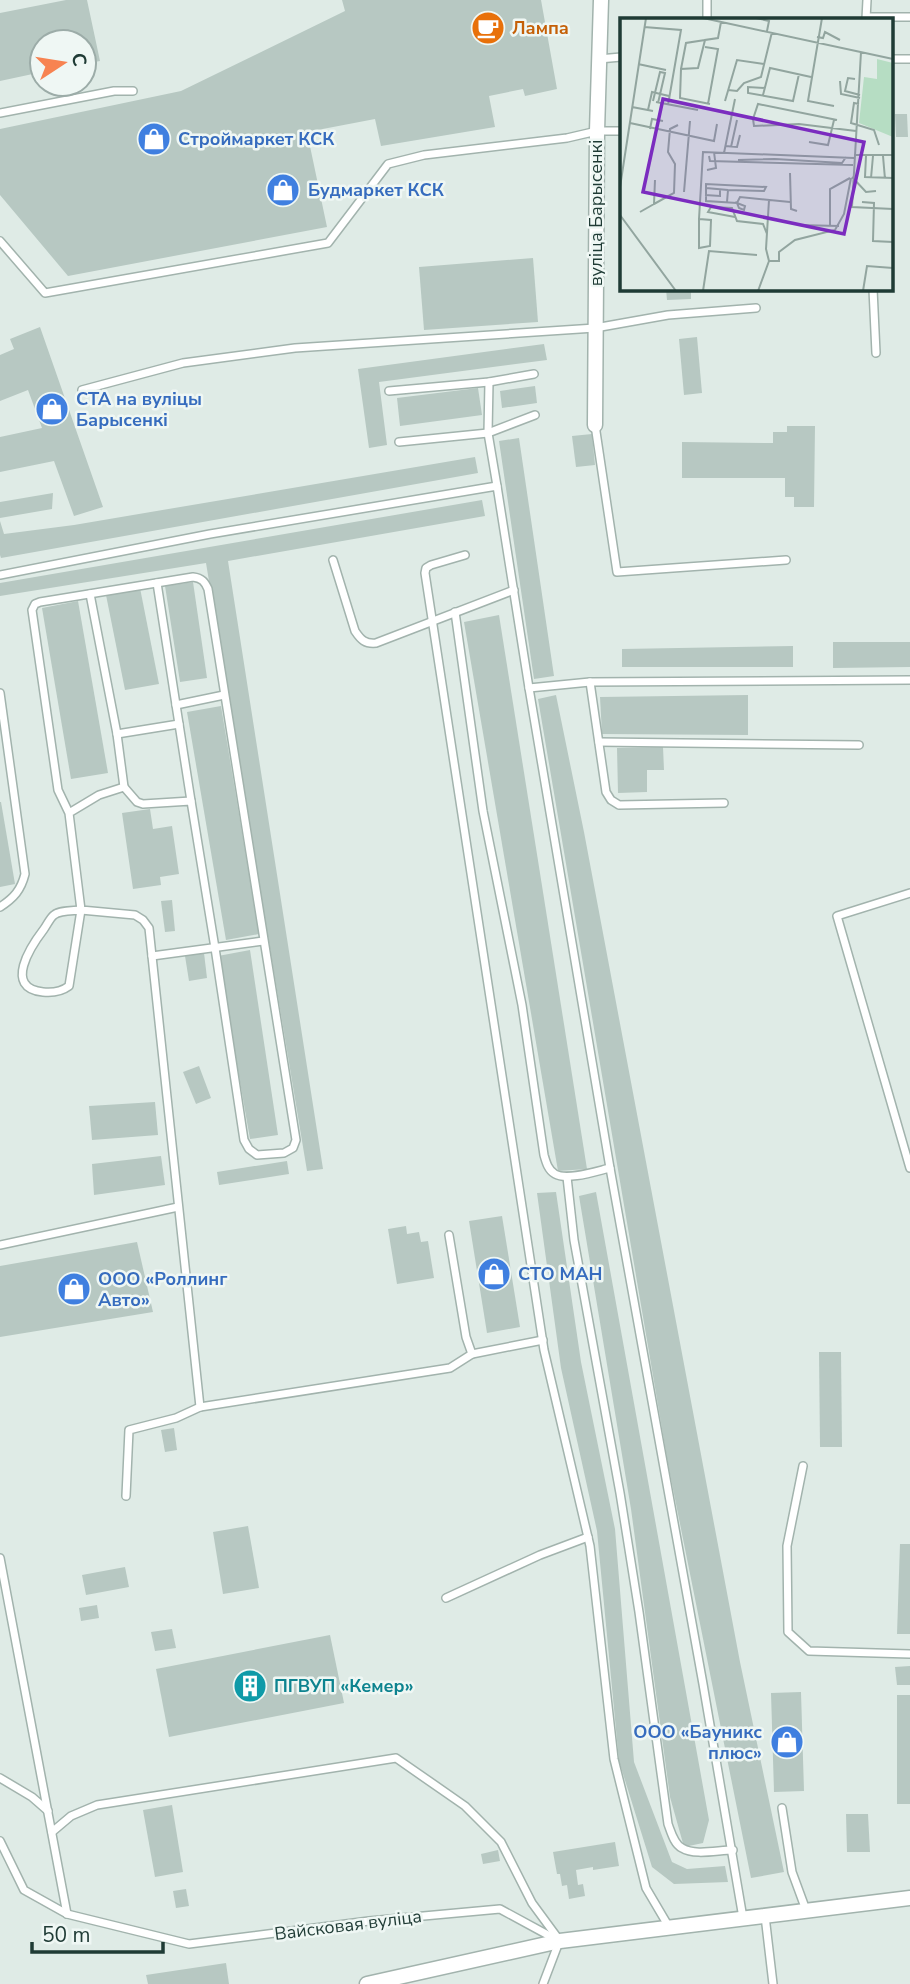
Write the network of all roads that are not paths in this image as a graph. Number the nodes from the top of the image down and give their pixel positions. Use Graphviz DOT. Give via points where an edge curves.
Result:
graph roads {
  1 [pos="601,0"];
  2 [pos="707,0"];
  3 [pos="867,0"];
  4 [pos="910,16"];
  5 [pos="707,18"];
  6 [pos="867,18"];
  7 [pos="620,57"];
  8 [pos="892,59"];
  9 [pos="910,59"];
  10 [pos="598,60"];
  11 [pos="133,91"];
  12 [pos="0,113"];
  13 [pos="597,131"];
  14 [pos="620,131"];
  15 [pos="0,241"];
  16 [pos="873,290"];
  17 [pos="756,308"];
  18 [pos="595,328"];
  19 [pos="876,352"];
  20 [pos="534,374"];
  21 [pos="489,382"];
  22 [pos="82,390"];
  23 [pos="389,391"];
  24 [pos="536,415"];
  25 [pos="595,425"];
  26 [pos="488,433"];
  27 [pos="399,442"];
  28 [pos="497,486"];
  29 [pos="465,555"];
  30 [pos="333,560"];
  31 [pos="786,560"];
  32 [pos="0,575"];
  33 [pos="157,583"];
  34 [pos="514,590"];
  35 [pos="90,594"];
  36 [pos="455,612"];
  37 [pos="433,620"];
  38 [pos="910,680"];
  39 [pos="590,682"];
  40 [pos="529,688"];
  41 [pos="0,693"];
  42 [pos="224,695"];
  43 [pos="176,705"];
  44 [pos="179,724"];
  45 [pos="117,734"];
  46 [pos="599,742"];
  47 [pos="859,745"];
  48 [pos="124,787"];
  49 [pos="191,801"];
  50 [pos="724,803"];
  51 [pos="69,813"];
  52 [pos="910,892"];
  53 [pos="0,907"];
  54 [pos="80,910"];
  55 [pos="263,941"];
  56 [pos="215,948"];
  57 [pos="152,956"];
  58 [pos="610,1168"];
  59 [pos="910,1168"];
  60 [pos="567,1177"];
  61 [pos="178,1207"];
  62 [pos="449,1235"];
  63 [pos="0,1245"];
  64 [pos="543,1340"];
  65 [pos="472,1354"];
  66 [pos="200,1407"];
  67 [pos="803,1466"];
  68 [pos="126,1496"];
  69 [pos="587,1537"];
  70 [pos="0,1558"];
  71 [pos="446,1598"];
  72 [pos="910,1654"];
  73 [pos="0,1778"];
  74 [pos="782,1808"];
  75 [pos="48,1811"];
  76 [pos="52,1832"];
  77 [pos="0,1841"];
  78 [pos="733,1850"];
  79 [pos="910,1898"];
  80 [pos="806,1911"];
  81 [pos="67,1914"];
  82 [pos="765,1916"];
  83 [pos="743,1918"];
  84 [pos="670,1927"];
  85 [pos="560,1941"];
  86 [pos="367,1984"];
  87 [pos="543,1984"];
  88 [pos="773,1984"];
  1 -- 10 [label="street, вуліца Барысенкі"];
  2 -- 5 [label="lane"];
  3 -- 6 [label="lane"];
  4 -- 6 [label="lane"];
  7 -- 10 [label="lane"];
  8 -- 9 [label="lane"];
  10 -- 13 [label="street, вуліца Барысенкі"];
  11 -- 12 [label="lane" via="114,90"];
  13 -- 14 [label="lane"];
  13 -- 15 [label="lane" via="388,164 328,243 45,293"];
  13 -- 18 [label="street, вуліца Барысенкі"];
  16 -- 19 [label="lane"];
  17 -- 18 [label="lane" via="668,315"];
  18 -- 22 [label="lane" via="295,348 183,363"];
  18 -- 25 [label="street, вуліца Барысенкі"];
  20 -- 21 [label="lane"];
  21 -- 23 [label="lane"];
  21 -- 26 [label="lane"];
  24 -- 26 [label="lane"];
  25 -- 31 [label="lane" via="617,572"];
  26 -- 27 [label="lane"];
  26 -- 28 [label="lane"];
  28 -- 32 [label="lane"];
  28 -- 34 [label="lane"];
  29 -- 37 [label="lane" via="426,568"];
  30 -- 37 [label="lane" via="360,639 376,643"];
  33 -- 35 [label="lane"];
  33 -- 42 [label="lane" via="193,577 205,582"];
  33 -- 43 [label="lane"];
  34 -- 36 [label="lane"];
  34 -- 40 [label="lane"];
  35 -- 45 [label="lane"];
  35 -- 51 [label="lane" via="40,602 32,610 58,790"];
  36 -- 37 [label="lane"];
  36 -- 60 [label="lane" via="482,811 522,1005 544,1155 552,1172"];
  37 -- 64 [label="lane"];
  38 -- 39 [label="lane"];
  39 -- 40 [label="lane"];
  39 -- 46 [label="lane"];
  40 -- 58 [label="lane"];
  41 -- 53 [label="lane" via="25,874 21,887"];
  42 -- 43 [label="lane"];
  42 -- 55 [label="lane"];
  43 -- 44 [label="lane"];
  44 -- 45 [label="lane"];
  44 -- 49 [label="lane"];
  45 -- 48 [label="lane"];
  46 -- 47 [label="lane"];
  46 -- 50 [label="lane" via="606,792 619,805"];
  48 -- 49 [label="lane" via="143,804"];
  48 -- 51 [label="lane"];
  49 -- 56 [label="lane"];
  51 -- 54 [label="lane"];
  52 -- 59 [label="lane" via="837,916"];
  54 -- 54 [label="lane" via="54,915 38,937 24,961 22,975 32,991 51,993 69,986"];
  54 -- 57 [label="lane" via="135,915 143,920 149,928"];
  55 -- 56 [label="lane"];
  55 -- 56 [label="lane" via="296,1139 293,1148 284,1153 257,1155 244,1140"];
  56 -- 57 [label="lane"];
  57 -- 61 [label="lane"];
  58 -- 60 [label="lane"];
  58 -- 78 [label="lane"];
  60 -- 78 [label="lane" via="635,1587 668,1824 682,1848"];
  61 -- 63 [label="lane"];
  61 -- 66 [label="lane"];
  62 -- 65 [label="lane"];
  64 -- 65 [label="lane"];
  64 -- 69 [label="lane"];
  65 -- 66 [label="lane" via="450,1368"];
  66 -- 68 [label="lane" via="129,1430"];
  67 -- 72 [label="lane" via="787,1546 788,1632 809,1651"];
  69 -- 71 [label="lane"];
  69 -- 84 [label="lane" via="614,1759 646,1888"];
  70 -- 75 [label="lane"];
  73 -- 75 [label="lane"];
  74 -- 80 [label="lane" via="792,1872"];
  75 -- 76 [label="lane"];
  76 -- 81 [label="lane"];
  76 -- 85 [label="lane" via="71,1816 97,1805 396,1758 465,1805 501,1842 532,1903"];
  77 -- 81 [label="lane, Вайсковая вуліца" via="24,1890"];
  78 -- 83 [label="lane"];
  79 -- 80 [label="street"];
  80 -- 82 [label="street"];
  81 -- 85 [label="lane, Вайсковая вуліца" via="189,1944 500,1909"];
  82 -- 83 [label="street"];
  82 -- 88 [label="lane"];
  83 -- 84 [label="street"];
  84 -- 85 [label="street"];
  85 -- 86 [label="street"];
  85 -- 87 [label="lane"];
}
